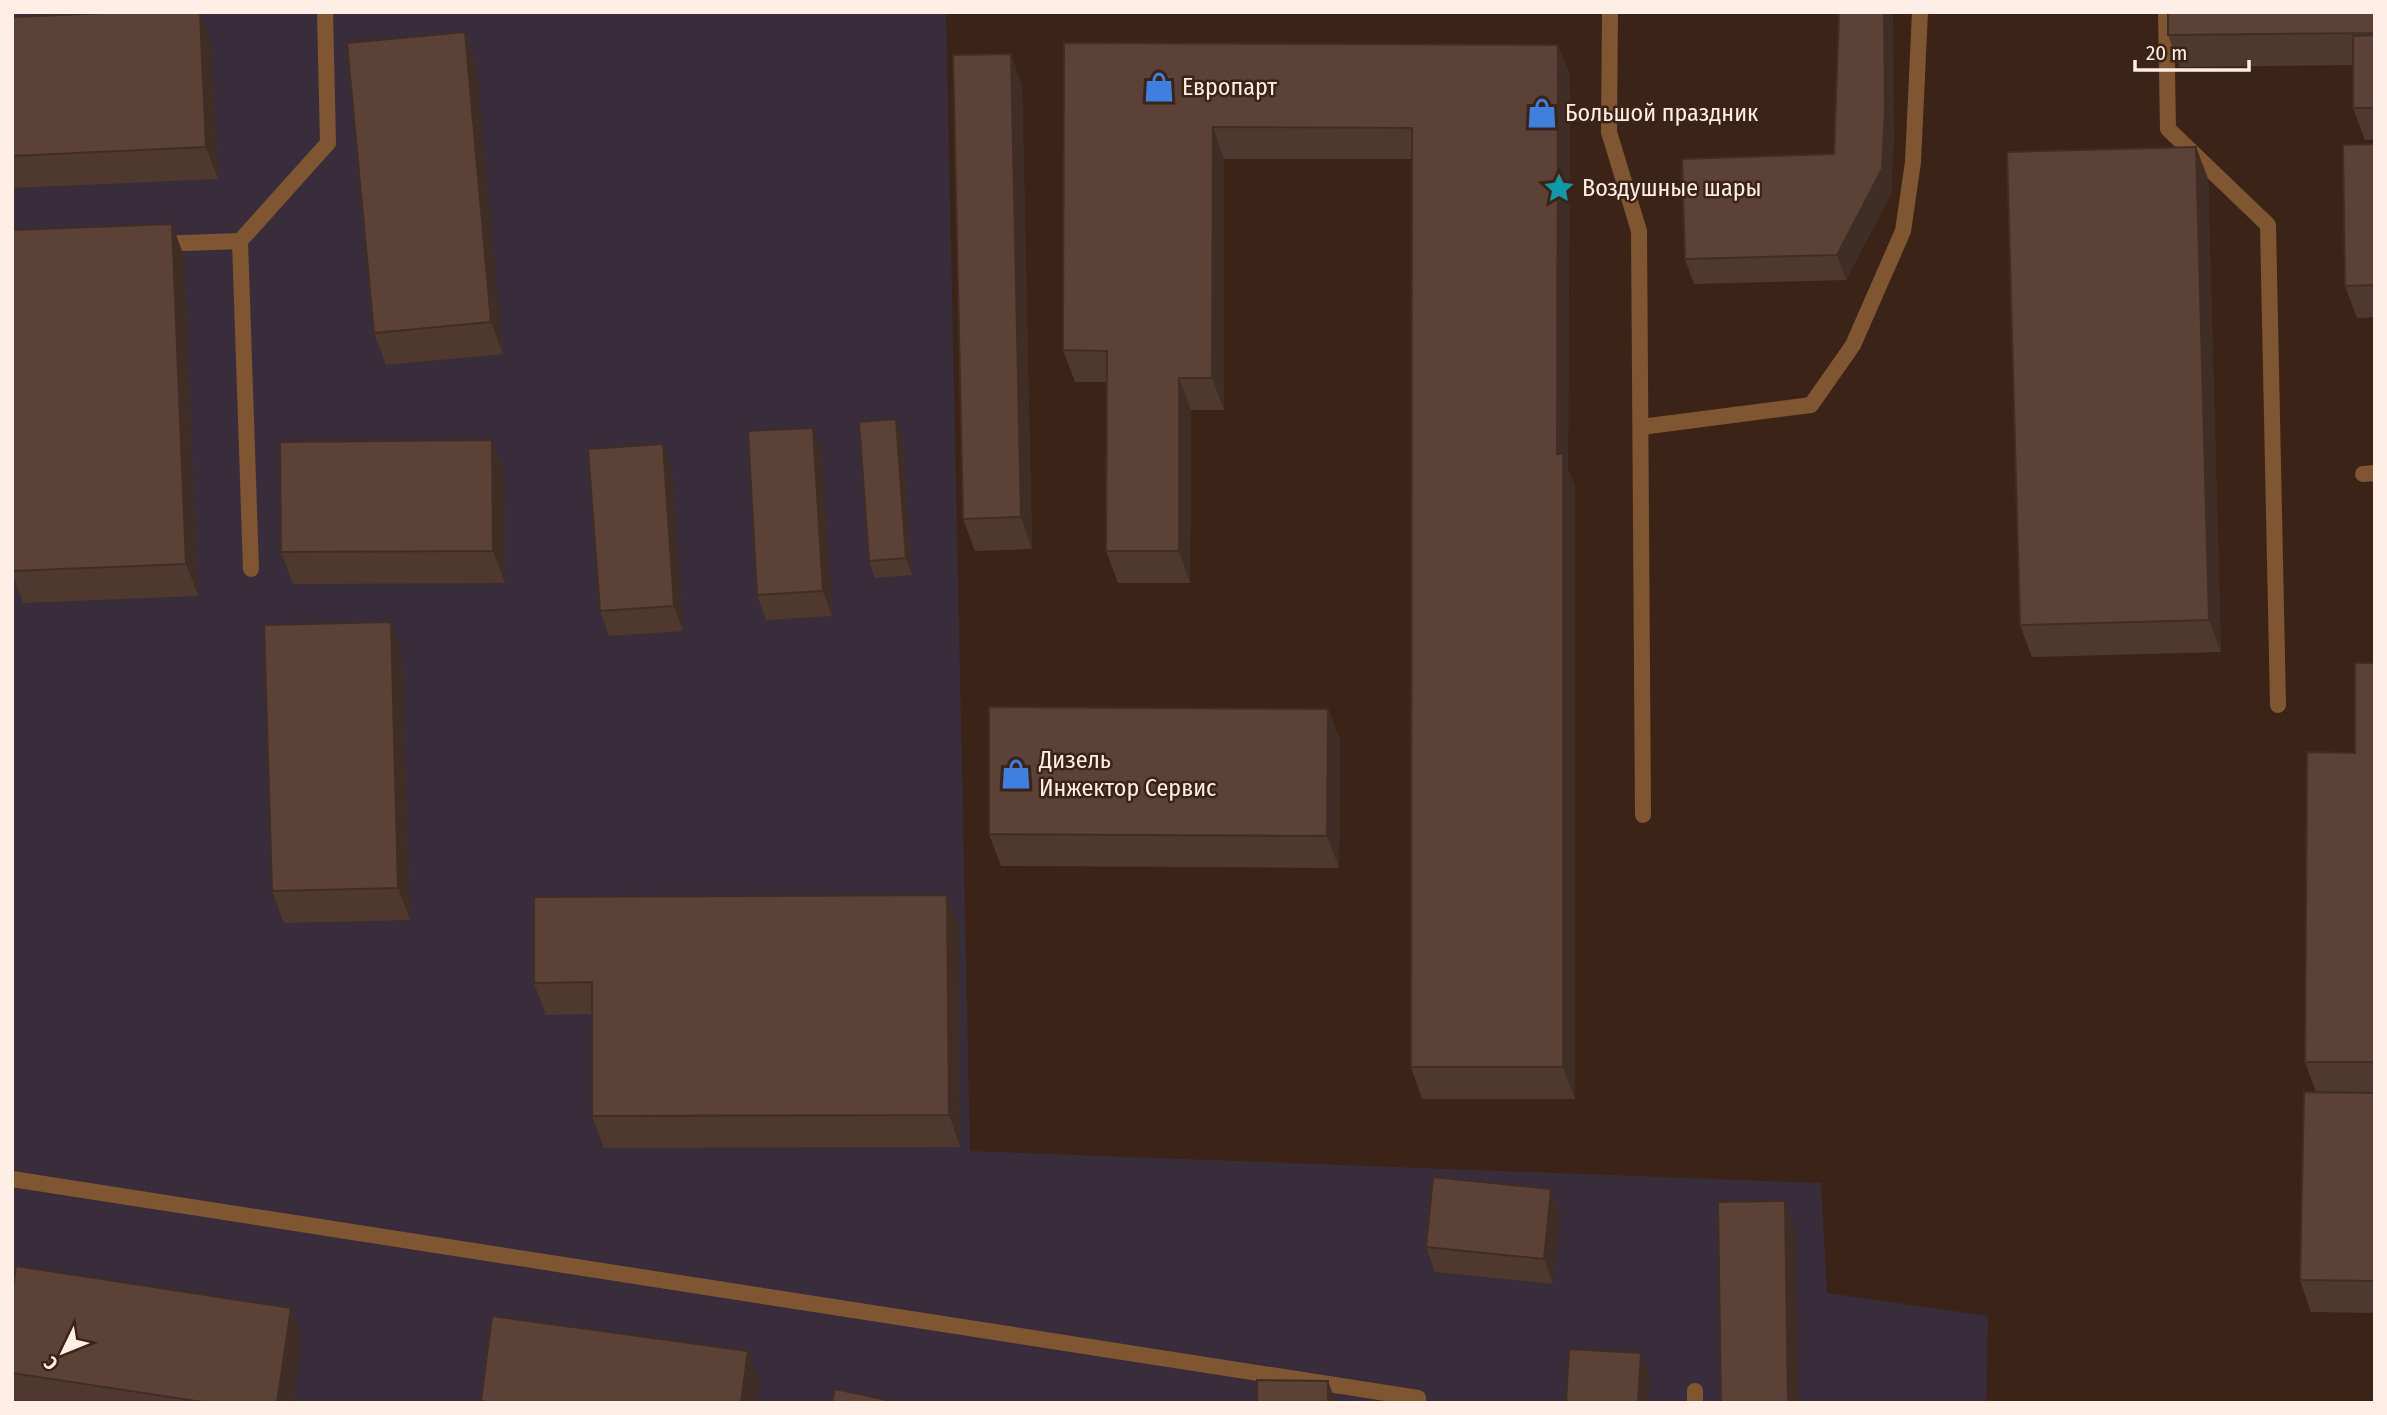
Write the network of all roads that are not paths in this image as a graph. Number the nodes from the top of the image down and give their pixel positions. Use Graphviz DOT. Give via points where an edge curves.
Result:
graph roads {
  1 [pos="325,12"];
  2 [pos="1610,12"];
  3 [pos="1920,12"];
  4 [pos="2166,12"];
  5 [pos="240,241"];
  6 [pos="146,245"];
  7 [pos="1641,427"];
  8 [pos="251,569"];
  9 [pos="2278,705"];
  10 [pos="1643,815"];
  11 [pos="12,1179"];
  12 [pos="1418,1403"];
  1 -- 5 [label="lane" via="328,143"];
  2 -- 7 [label="lane" via="1609,132 1639,231"];
  3 -- 7 [label="lane" via="1913,162 1903,231 1853,345 1811,405"];
  4 -- 9 [label="lane" via="2168,129 2268,225"];
  5 -- 6 [label="lane"];
  5 -- 8 [label="lane"];
  7 -- 10 [label="lane"];
  11 -- 12 [label="lane" via="1418,1398"];
}
